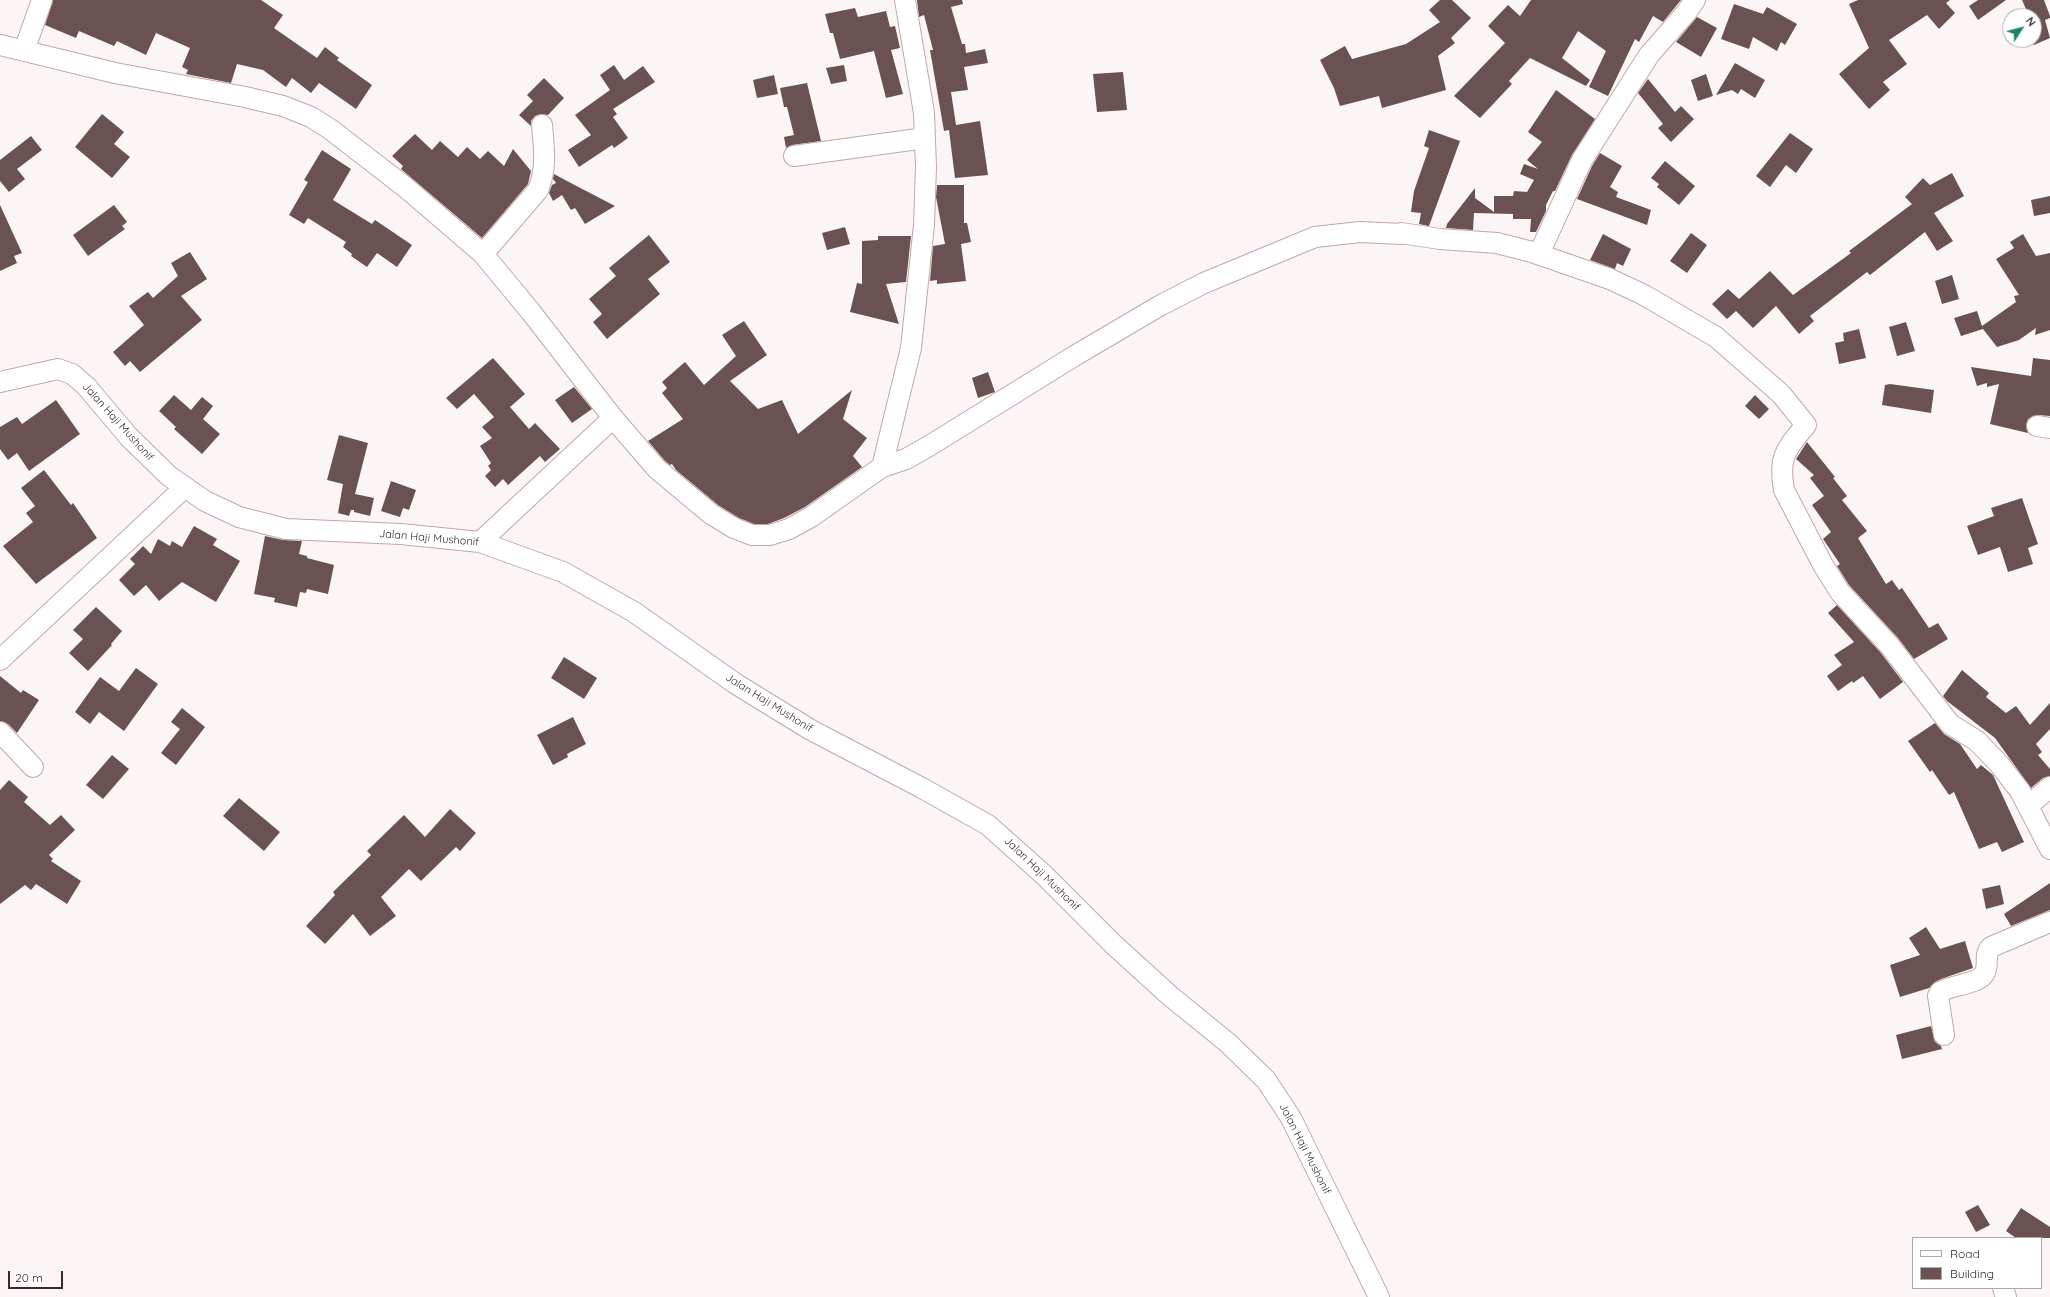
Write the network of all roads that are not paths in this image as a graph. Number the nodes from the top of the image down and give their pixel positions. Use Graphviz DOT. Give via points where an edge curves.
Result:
graph roads {
  1 [pos="42,0"];
  2 [pos="904,0"];
  3 [pos="1695,0"];
  4 [pos="0,45"];
  5 [pos="24,51"];
  6 [pos="542,125"];
  7 [pos="925,138"];
  8 [pos="794,156"];
  9 [pos="483,254"];
  10 [pos="1539,254"];
  11 [pos="0,382"];
  12 [pos="613,418"];
  13 [pos="882,468"];
  14 [pos="185,487"];
  15 [pos="480,542"];
  16 [pos="0,660"];
  17 [pos="0,732"];
  18 [pos="33,767"];
  19 [pos="2050,787"];
  20 [pos="2028,806"];
  21 [pos="2050,849"];
  22 [pos="2050,922"];
  23 [pos="1944,1035"];
  24 [pos="1379,1297"];
  1 -- 5 [label="street"];
  2 -- 7 [label="street" via="920,84"];
  3 -- 10 [label="street" via="1646,59 1582,160"];
  4 -- 5 [label="street"];
  5 -- 9 [label="street" via="115,73 245,97 283,106 311,117 344,139 405,187"];
  6 -- 9 [label="street" via="543,179 538,190"];
  7 -- 8 [label="street"];
  7 -- 13 [label="street" via="924,225 915,319 909,356"];
  9 -- 12 [label="street"];
  10 -- 13 [label="street" via="1497,243 1440,239 1401,232 1402,234 1360,232 1315,238 1180,294 929,446"];
  10 -- 20 [label="street" via="1610,279 1683,317 1716,337 1791,404 1806,425 1781,460 1784,490 1823,565 1840,592 1890,646 1950,724 1977,741 2000,765"];
  11 -- 14 [label="street, Jalan Haji Mushonif" via="58,369 72,374 86,386 129,437 169,476"];
  12 -- 13 [label="street" via="657,468 689,496 711,514 752,535 770,535 789,529 811,517"];
  12 -- 15 [label="street"];
  14 -- 15 [label="street, Jalan Haji Mushonif" via="205,501 239,517 286,529 401,534"];
  14 -- 16 [label="street"];
  15 -- 24 [label="street, Jalan Haji Mushonif" via="542,563 599,591 634,612 736,684 811,730 922,788 1002,835 1113,944 1169,995 1228,1043 1266,1080 1292,1118"];
  17 -- 18 [label="street"];
  19 -- 20 [label="street"];
  20 -- 21 [label="street"];
  22 -- 23 [label="street" via="1991,947 1986,953 1986,971 1980,979 1940,992 1938,996"];
}
